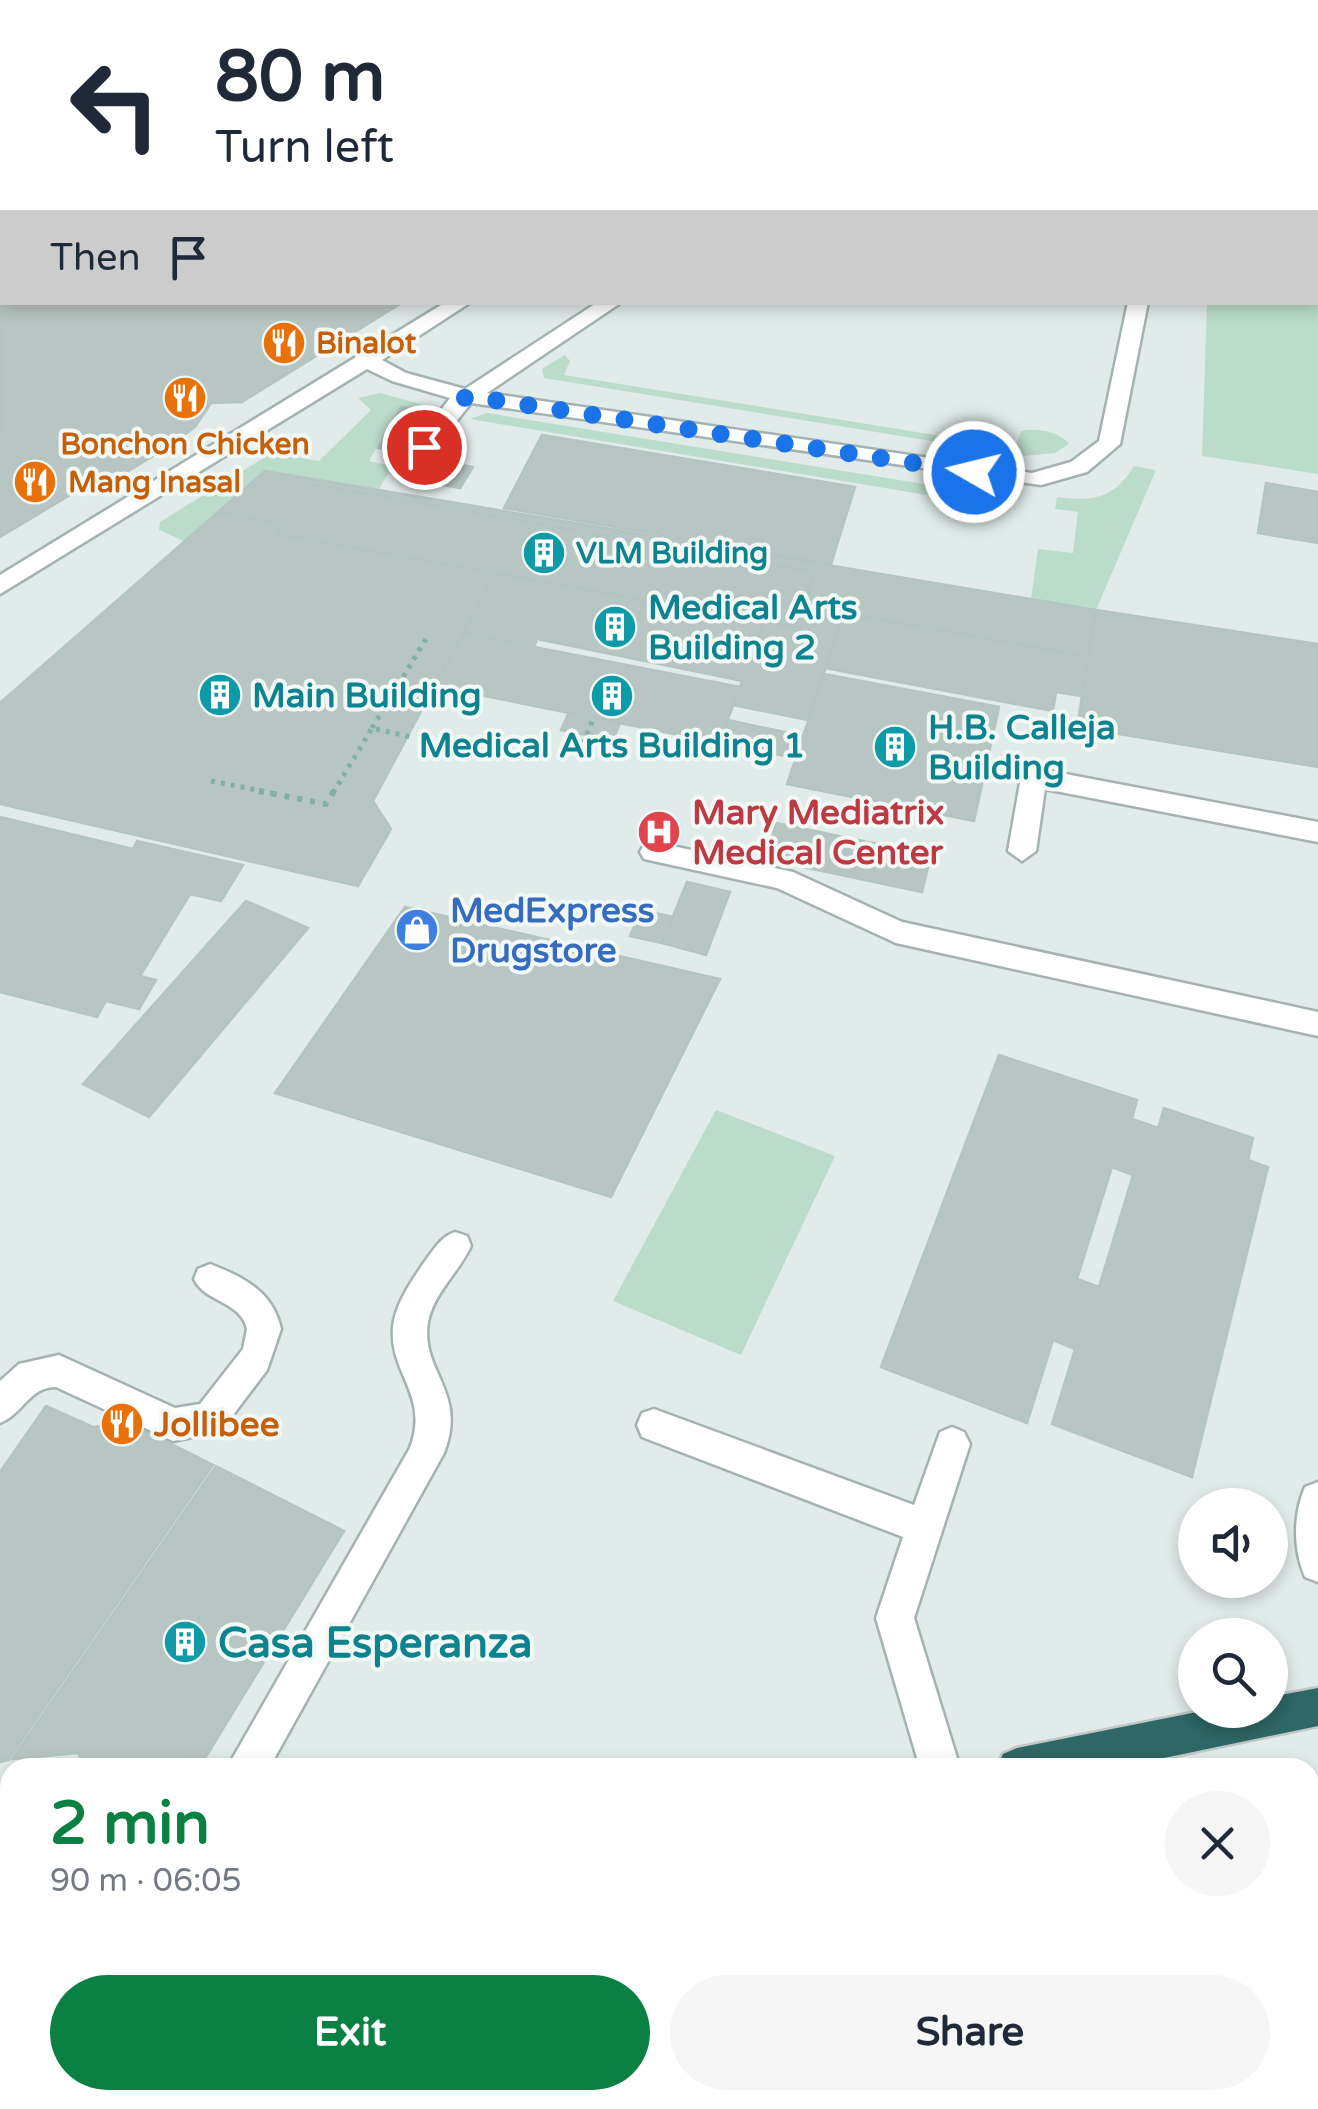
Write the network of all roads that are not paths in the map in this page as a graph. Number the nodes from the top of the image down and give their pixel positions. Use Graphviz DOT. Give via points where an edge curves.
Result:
graph roads {
  1 [pos="455,305"];
  2 [pos="607,305"];
  3 [pos="1137,305"];
  4 [pos="366,360"];
  5 [pos="467,396"];
  6 [pos="424,447"];
  7 [pos="0,586"];
  8 [pos="1318,832"];
  9 [pos="1022,851"];
  10 [pos="654,852"];
  11 [pos="1318,1024"];
  12 [pos="454,1246"];
  13 [pos="210,1278"];
  14 [pos="0,1407"];
  15 [pos="654,1425"];
  16 [pos="952,1444"];
  17 [pos="1318,1499"];
  18 [pos="924,1527"];
  19 [pos="1318,1564"];
  20 [pos="1318,1707"];
  21 [pos="253,1758"];
  22 [pos="937,1758"];
  23 [pos="1066,1758"];
  1 -- 4 [label="lane"];
  2 -- 5 [label="lane"];
  3 -- 5 [label="lane" via="1109,444 1088,462 1043,479"];
  4 -- 5 [label="lane"];
  4 -- 7 [label="lane"];
  5 -- 6 [label="lane" via="444,415"];
  8 -- 9 [label="lane" via="1034,777"];
  10 -- 11 [label="lane" via="783,879 896,932"];
  12 -- 21 [label="lane" via="410,1327 435,1408 434,1433"];
  13 -- 14 [label="lane" via="248,1298 266,1336 258,1357 208,1419 173,1426 44,1370 22,1380"];
  15 -- 18 [label="lane"];
  16 -- 18 [label="lane"];
  17 -- 19 [label="lane"];
  18 -- 22 [label="lane" via="894,1618"];
  20 -- 23 [label="highway"];
}
